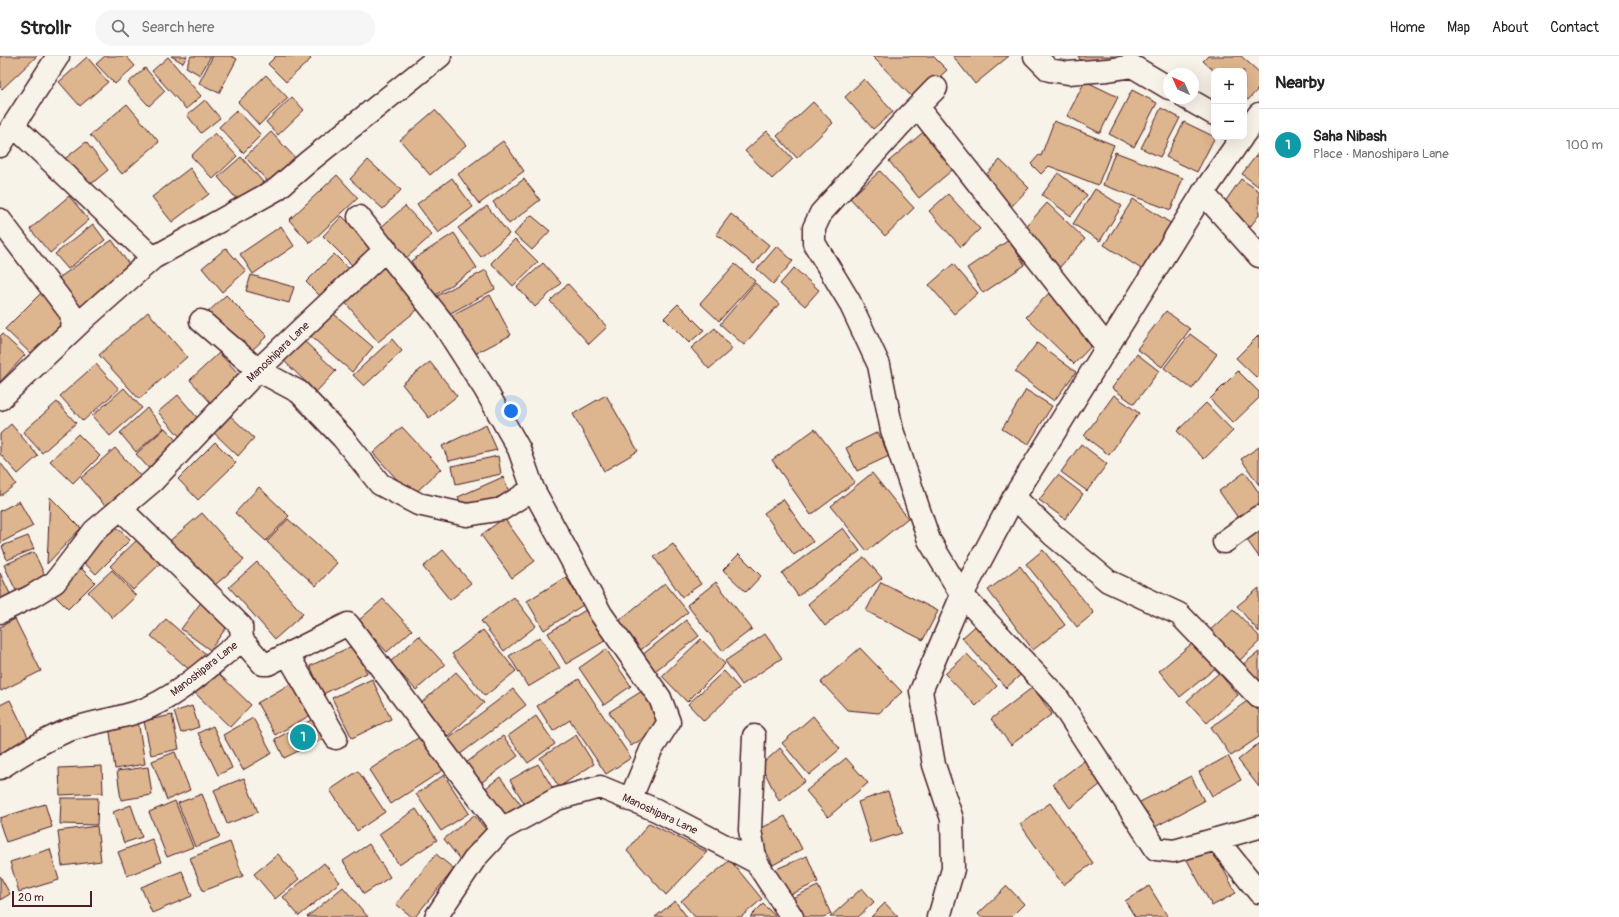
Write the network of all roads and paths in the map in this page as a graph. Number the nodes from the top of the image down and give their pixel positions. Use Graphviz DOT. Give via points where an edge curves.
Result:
graph roads {
  1 [pos="58,56"];
  2 [pos="440,56"];
  3 [pos="1035,56"];
  4 [pos="1163,84"];
  5 [pos="936,88"];
  6 [pos="1196,104"];
  7 [pos="918,106"];
  8 [pos="1211,112"];
  9 [pos="1259,114"];
  10 [pos="14,126"];
  11 [pos="1247,129"];
  12 [pos="1239,140"];
  13 [pos="0,146"];
  14 [pos="1203,193"];
  15 [pos="359,217"];
  16 [pos="0,220"];
  17 [pos="386,249"];
  18 [pos="1259,256"];
  19 [pos="153,258"];
  20 [pos="201,321"];
  21 [pos="71,331"];
  22 [pos="1107,347"];
  23 [pos="258,370"];
  24 [pos="0,399"];
  25 [pos="533,489"];
  26 [pos="1014,497"];
  27 [pos="121,509"];
  28 [pos="1259,517"];
  29 [pos="1224,542"];
  30 [pos="962,595"];
  31 [pos="0,612"];
  32 [pos="242,640"];
  33 [pos="288,655"];
  34 [pos="1259,697"];
  35 [pos="754,736"];
  36 [pos="336,738"];
  37 [pos="0,768"];
  38 [pos="630,800"];
  39 [pos="1259,827"];
  40 [pos="502,829"];
  41 [pos="1216,839"];
  42 [pos="756,862"];
  43 [pos="1259,892"];
  44 [pos="436,917"];
  45 [pos="792,917"];
  46 [pos="938,917"];
  1 -- 10 [label="street"];
  2 -- 19 [label="street" via="277,189"];
  3 -- 4 [label="street" via="1049,70 1068,73 1132,66"];
  5 -- 7 [label="street"];
  6 -- 8 [label="street"];
  7 -- 22 [label="street"];
  7 -- 30 [label="street" via="821,213 814,228 814,243 849,301 879,365 892,430 929,540"];
  9 -- 11 [label="street"];
  10 -- 13 [label="street"];
  10 -- 19 [label="street"];
  12 -- 14 [label="street"];
  14 -- 18 [label="street"];
  14 -- 22 [label="street"];
  15 -- 17 [label="street"];
  16 -- 21 [label="street" via="72,315"];
  17 -- 23 [label="street, Manoshipara Lane"];
  17 -- 25 [label="street" via="440,319 485,389 519,449"];
  19 -- 21 [label="street"];
  20 -- 23 [label="street"];
  21 -- 24 [label="street"];
  22 -- 26 [label="street"];
  23 -- 25 [label="street" via="299,392 343,438 380,484 418,504 467,515 502,509"];
  23 -- 27 [label="street, Manoshipara Lane" via="153,481"];
  25 -- 38 [label="street" via="602,614 660,698 669,722 651,750"];
  26 -- 30 [label="street"];
  26 -- 34 [label="street" via="1054,536 1108,581 1179,614"];
  27 -- 31 [label="street, Manoshipara Lane" via="94,532 55,582"];
  27 -- 32 [label="street, Manoshipara Lane" via="241,626"];
  28 -- 29 [label="street"];
  30 -- 41 [label="street" via="1056,696 1156,849 1174,851"];
  30 -- 46 [label="street" via="921,691 934,764 952,819 953,869"];
  32 -- 33 [label="street" via="263,664"];
  32 -- 37 [label="street, Manoshipara Lane" via="168,697 140,711 64,732"];
  33 -- 36 [label="street"];
  33 -- 40 [label="street" via="348,624"];
  35 -- 42 [label="street" via="750,830"];
  38 -- 40 [label="street, Manoshipara Lane" via="600,787 557,799"];
  38 -- 42 [label="street, Manoshipara Lane" via="656,810"];
  39 -- 41 [label="street"];
  40 -- 44 [label="street, Manoshipara Lane" via="476,857"];
  41 -- 43 [label="street"];
  42 -- 45 [label="street, Manoshipara Lane"];
}
